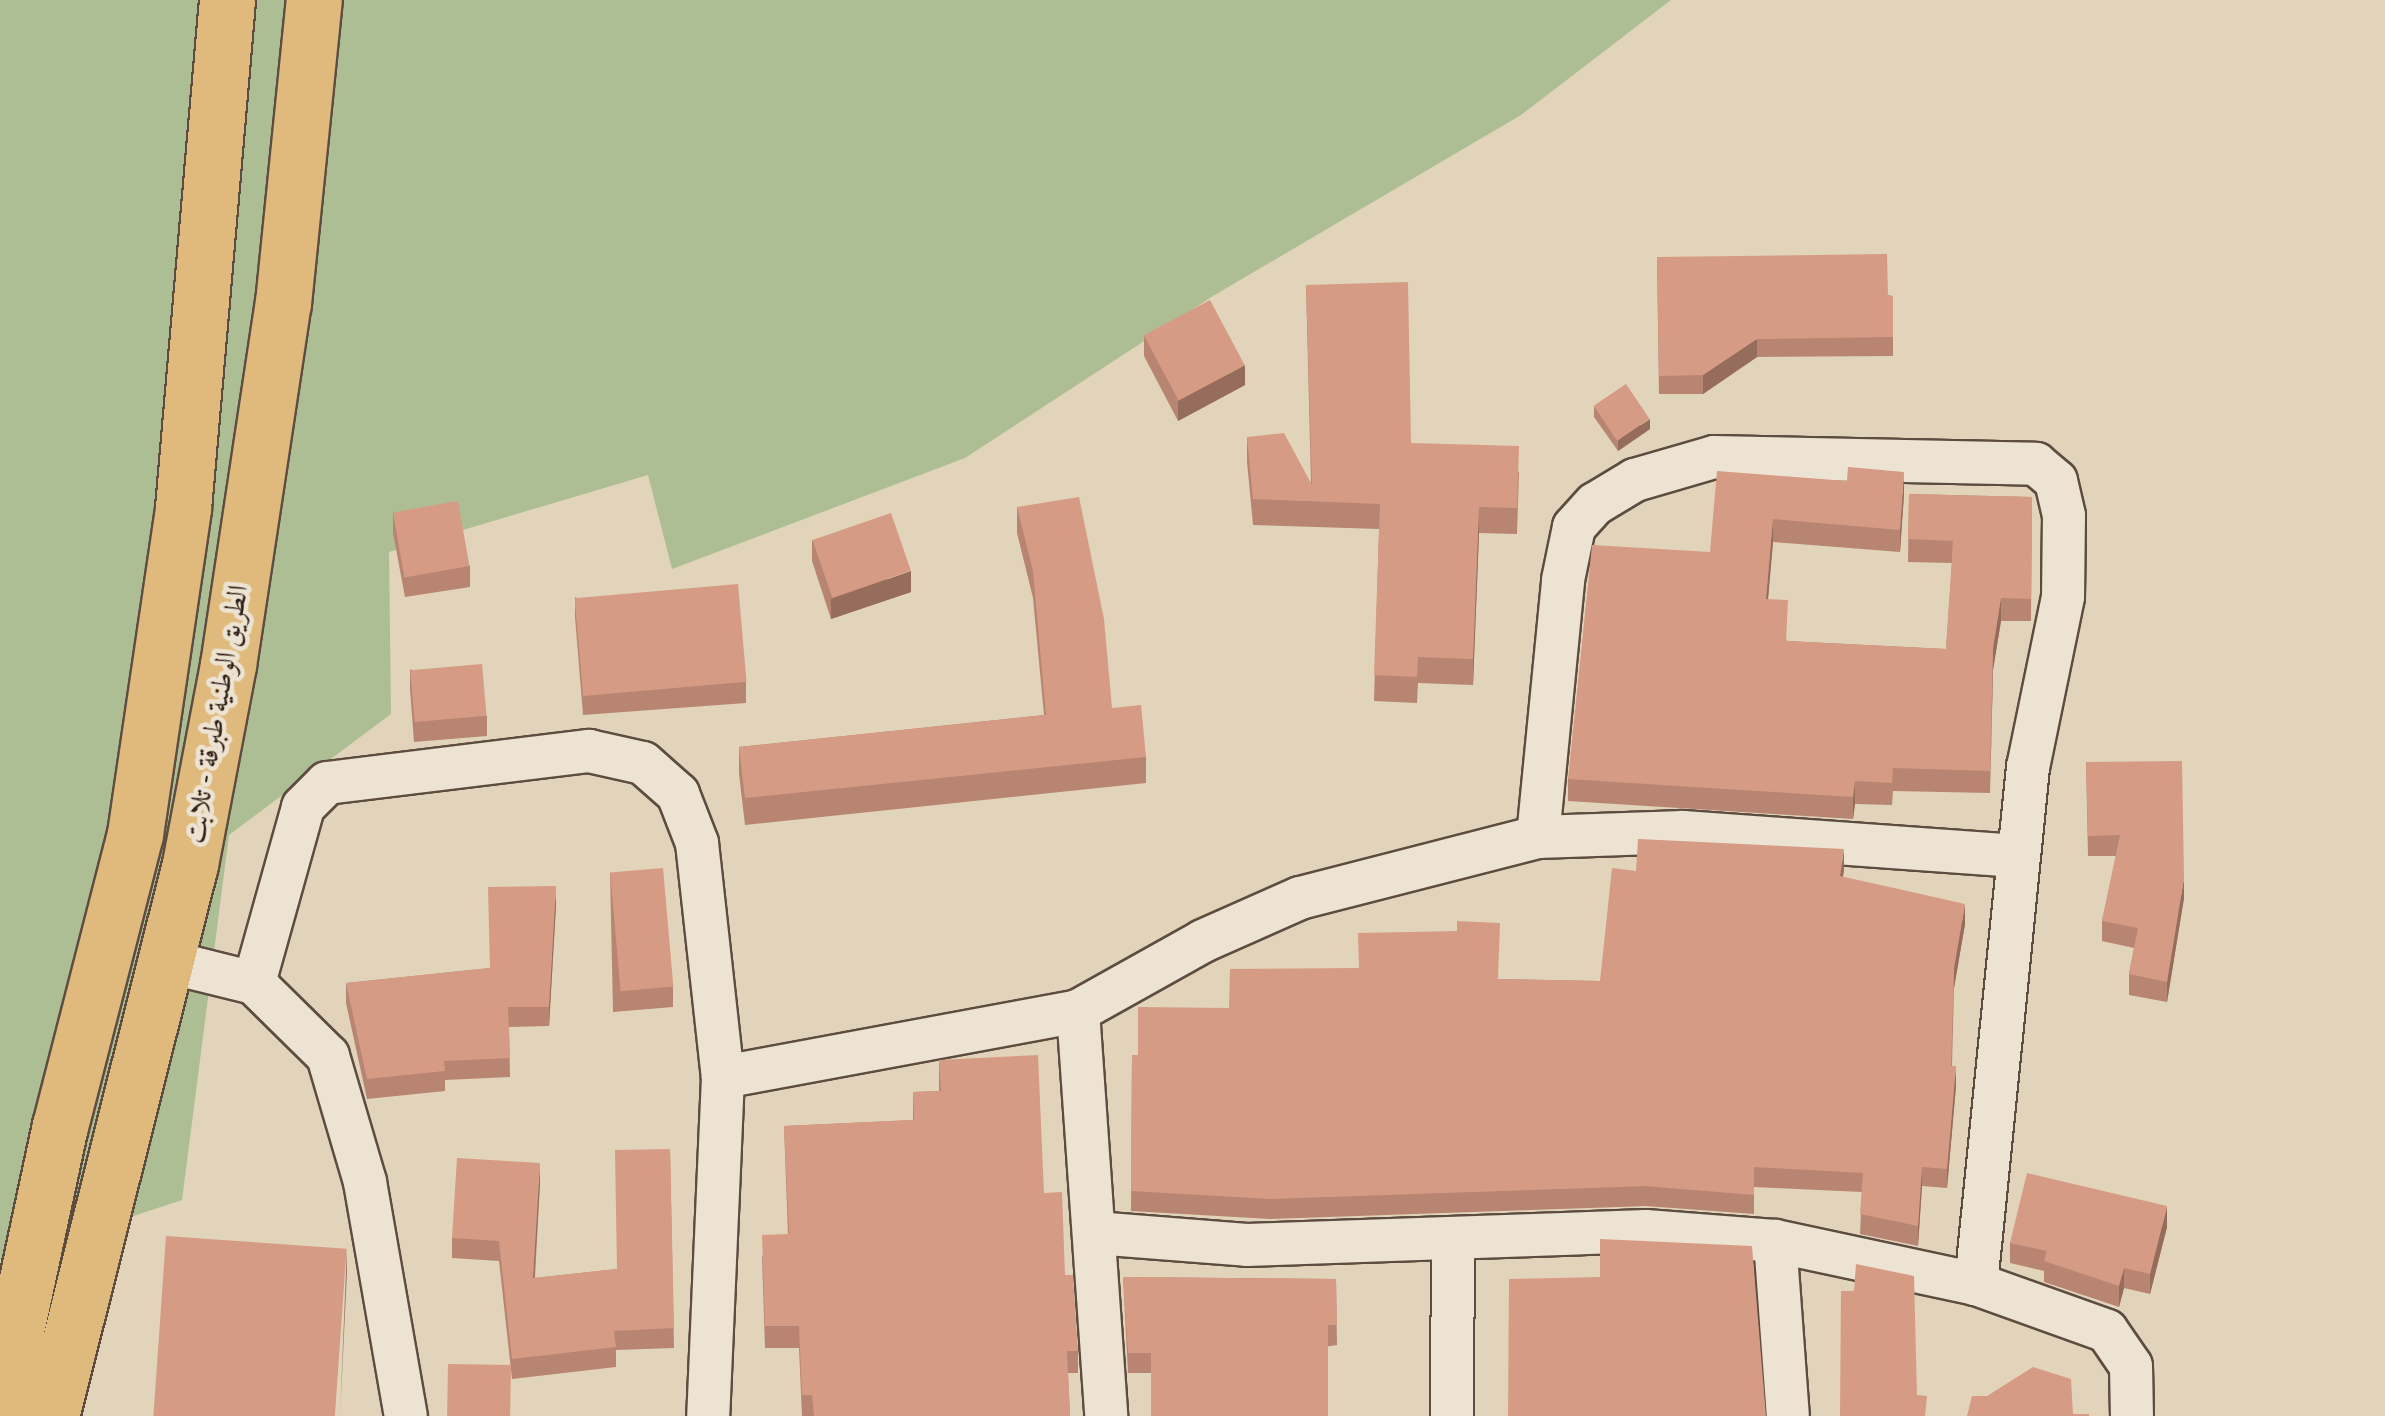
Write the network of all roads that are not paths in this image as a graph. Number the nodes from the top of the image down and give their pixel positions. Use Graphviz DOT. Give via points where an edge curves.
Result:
graph roads {
  1 [pos="226,0"];
  2 [pos="314,0"];
  3 [pos="1538,838"];
  4 [pos="2017,856"];
  5 [pos="165,962"];
  6 [pos="254,983"];
  7 [pos="1078,1011"];
  8 [pos="723,1077"];
  9 [pos="1096,1233"];
  10 [pos="1775,1241"];
  11 [pos="1453,1242"];
  12 [pos="1976,1284"];
  13 [pos="0,1404"];
  14 [pos="51,1416"];
  15 [pos="406,1416"];
  16 [pos="708,1416"];
  17 [pos="1106,1416"];
  18 [pos="1452,1416"];
  19 [pos="1788,1416"];
  20 [pos="2132,1416"];
  1 -- 13 [label="main road" via="183,508 135,834 60,1126"];
  2 -- 5 [label="main road, الطريق الوطنية طبرقة - تلابت" via="283,304 228,665"];
  3 -- 4 [label="street" via="1683,832"];
  3 -- 4 [label="street" via="1574,527 1595,504 1635,480 1714,457 1854,456 2036,464 2056,481 2064,516 2063,597"];
  3 -- 7 [label="street" via="1300,898 1203,941"];
  4 -- 12 [label="street"];
  5 -- 6 [label="street"];
  5 -- 14 [label="main road, الطريق الوطنية طبرقة - تلابت"];
  6 -- 8 [label="street" via="303,807 327,784 588,751 642,763 678,794 698,843"];
  6 -- 15 [label="street" via="328,1056 364,1182"];
  7 -- 8 [label="street"];
  7 -- 9 [label="street"];
  8 -- 16 [label="street"];
  9 -- 11 [label="street" via="1248,1245"];
  9 -- 17 [label="street"];
  10 -- 11 [label="street" via="1646,1231"];
  10 -- 12 [label="street"];
  10 -- 19 [label="street"];
  11 -- 18 [label="street"];
  12 -- 20 [label="street" via="2107,1331 2131,1366"];
}
